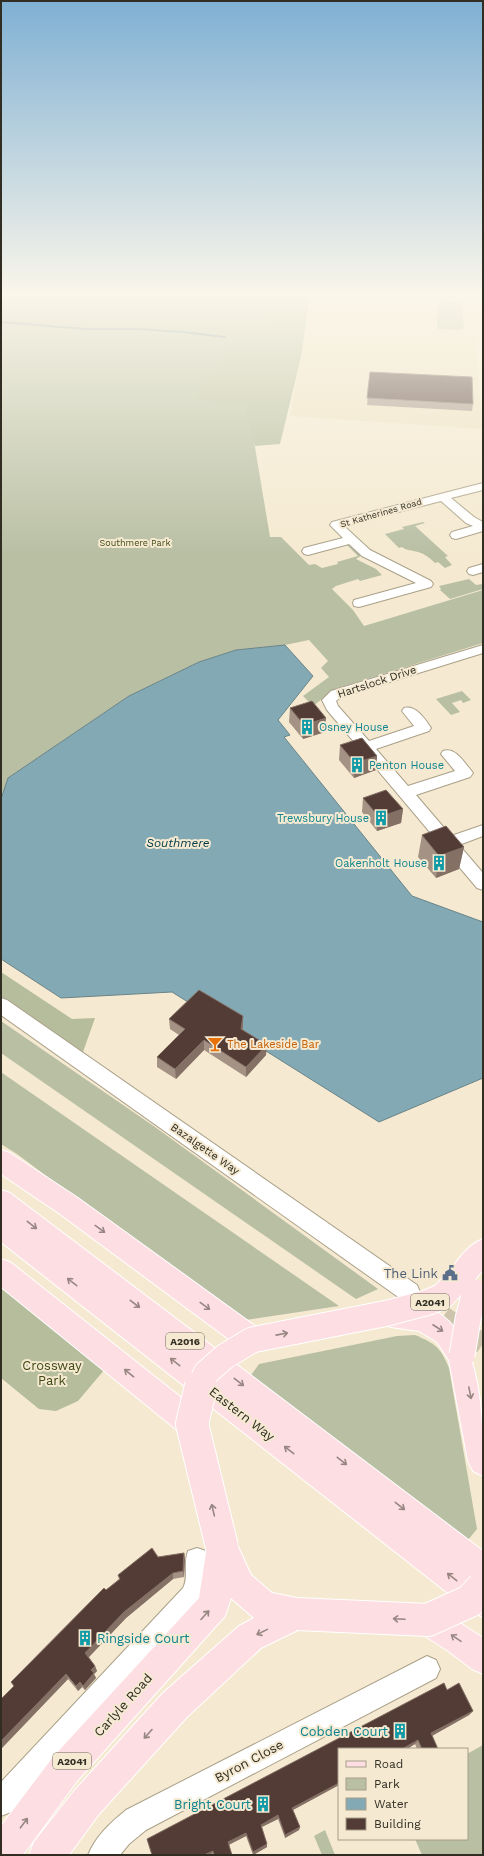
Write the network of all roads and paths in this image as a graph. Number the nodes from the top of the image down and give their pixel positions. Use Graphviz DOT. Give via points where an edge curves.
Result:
graph roads {
  1 [pos="483,486"];
  2 [pos="442,496"];
  3 [pos="483,527"];
  4 [pos="456,535"];
  5 [pos="351,540"];
  6 [pos="308,551"];
  7 [pos="359,603"];
  8 [pos="483,649"];
  9 [pos="409,711"];
  10 [pos="366,747"];
  11 [pos="448,754"];
  12 [pos="405,793"];
  13 [pos="483,830"];
  14 [pos="447,843"];
  15 [pos="483,884"];
  16 [pos="1,1005"];
  17 [pos="1,1161"];
  18 [pos="1,1201"];
  19 [pos="1,1227"];
  20 [pos="483,1251"];
  21 [pos="8,1277"];
  22 [pos="483,1281"];
  23 [pos="409,1292"];
  24 [pos="388,1313"];
  25 [pos="252,1340"];
  26 [pos="462,1355"];
  27 [pos="192,1424"];
  28 [pos="483,1461"];
  29 [pos="209,1554"];
  30 [pos="483,1570"];
  31 [pos="483,1587"];
  32 [pos="483,1601"];
  33 [pos="297,1614"];
  34 [pos="428,1620"];
  35 [pos="483,1658"];
  36 [pos="427,1669"];
  37 [pos="1,1802"];
  38 [pos="1,1855"];
  39 [pos="47,1855"];
  40 [pos="102,1855"];
  1 -- 2 [label="street, St Katherines Road"];
  2 -- 3 [label="street" via="470,520"];
  2 -- 5 [label="street, St Katherines Road" via="336,524"];
  3 -- 4 [label="street"];
  5 -- 6 [label="street"];
  5 -- 7 [label="street, St Katherines Road" via="366,553 427,584"];
  8 -- 10 [label="street, Hartslock Drive" via="336,694 329,700 332,707"];
  9 -- 10 [label="street" via="424,728"];
  10 -- 12 [label="street, Hartslock Drive"];
  11 -- 12 [label="street" via="465,773"];
  12 -- 14 [label="street, Hartslock Drive"];
  13 -- 14 [label="street"];
  14 -- 15 [label="street, Hartslock Drive"];
  16 -- 23 [label="street, Bazalgette Way"];
  17 -- 25 [label="main road, one-way" via="69,1206"];
  18 -- 30 [label="main road, Eastern Way / A2016, one-way"];
  32 -- 19 [label="main road, Eastern Way / A2016, one-way"];
  20 -- 24 [label="main road, A2041, bridge" via="442,1296"];
  27 -- 21 [label="main road, one-way"];
  22 -- 26 [label="main road, bridge" via="476,1292 468,1319"];
  25 -- 24 [label="main road, one-way, bridge"];
  24 -- 26 [label="main road, one-way, bridge" via="424,1319 447,1333"];
  25 -- 27 [label="main road, bridge" via="224,1357 206,1373 198,1392"];
  26 -- 28 [label="main road, one-way"];
  29 -- 27 [label="main road, one-way, bridge"];
  29 -- 33 [label="main road" via="264,1607"];
  29 -- 37 [label="street" via="199,1577 197,1590 192,1597"];
  38 -- 29 [label="main road, Carlyle Road / A2041, one-way" via="65,1769 214,1605"];
  31 -- 34 [label="main road, bridge" via="470,1601"];
  34 -- 33 [label="main road, one-way, bridge"];
  33 -- 39 [label="main road, one-way" via="250,1637 175,1705 87,1802"];
  35 -- 34 [label="main road, one-way" via="458,1638"];
  36 -- 40 [label="street, Byron Close" via="136,1820 119,1834"];
}
